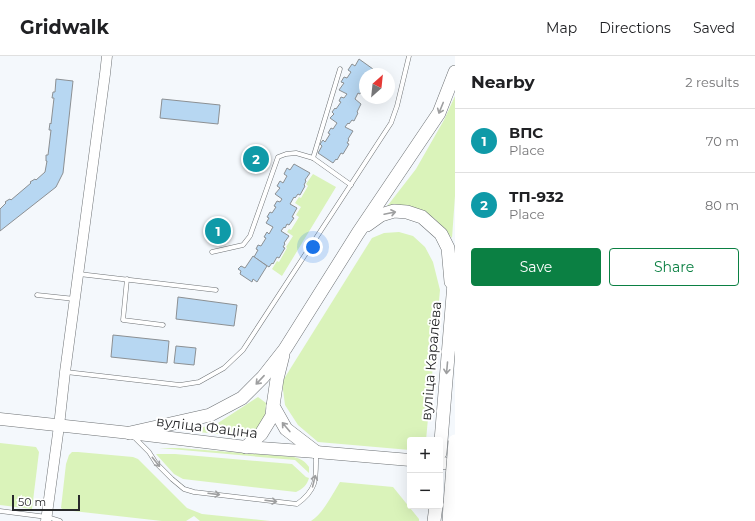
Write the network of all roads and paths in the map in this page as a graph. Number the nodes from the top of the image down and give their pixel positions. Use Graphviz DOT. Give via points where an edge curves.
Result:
graph roads {
  1 [pos="106,56"];
  2 [pos="409,56"];
  3 [pos="340,69"];
  4 [pos="455,72"];
  5 [pos="313,158"];
  6 [pos="350,185"];
  7 [pos="358,233"];
  8 [pos="212,252"];
  9 [pos="455,272"];
  10 [pos="79,274"];
  11 [pos="127,279"];
  12 [pos="216,290"];
  13 [pos="37,295"];
  14 [pos="75,299"];
  15 [pos="452,301"];
  16 [pos="163,325"];
  17 [pos="285,349"];
  18 [pos="65,372"];
  19 [pos="273,406"];
  20 [pos="0,419"];
  21 [pos="59,426"];
  22 [pos="130,433"];
  23 [pos="441,437"];
  24 [pos="455,441"];
  25 [pos="246,447"];
  26 [pos="316,452"];
  27 [pos="407,460"];
  28 [pos="443,462"];
  29 [pos="455,464"];
  30 [pos="436,509"];
  31 [pos="0,512"];
  32 [pos="47,519"];
  33 [pos="60,521"];
  34 [pos="434,521"];
  35 [pos="449,521"];
  1 -- 10 [label="street"];
  2 -- 6 [label="lane" via="392,123"];
  3 -- 5 [label="lane"];
  4 -- 7 [label="main road, one-way" via="440,113"];
  5 -- 6 [label="lane"];
  5 -- 8 [label="lane" via="296,153 278,157 250,236 243,245"];
  6 -- 18 [label="lane" via="242,350 224,368 199,382 180,385"];
  7 -- 15 [label="main road, one-way" via="381,215 394,211 422,217 441,234 448,248"];
  7 -- 17 [label="main road"];
  9 -- 15 [label="main road, вуліца Каралёва"];
  10 -- 11 [label="lane"];
  10 -- 14 [label="street"];
  11 -- 12 [label="lane"];
  11 -- 16 [label="lane" via="123,320"];
  13 -- 14 [label="lane"];
  14 -- 18 [label="street"];
  15 -- 23 [label="main road, вуліца Каралёва, one-way"];
  17 -- 19 [label="main road"];
  17 -- 22 [label="main road, one-way" via="242,398 210,415"];
  18 -- 21 [label="street"];
  19 -- 25 [label="main road" via="272,416 261,434"];
  26 -- 19 [label="main road, one-way" via="286,429"];
  20 -- 21 [label="main road, вуліца Фаціна"];
  21 -- 22 [label="main road, вуліца Фаціна"];
  21 -- 32 [label="street"];
  22 -- 25 [label="main road, вуліца Фаціна"];
  22 -- 26 [label="lane, one-way" via="156,463 184,489 296,504 312,490 316,476"];
  24 -- 35 [label="main road, bridge"];
  25 -- 26 [label="main road, вуліца Фаціна"];
  26 -- 27 [label="main road, вуліца Фаціна"];
  28 -- 29 [label="main road"];
  30 -- 34 [label="main road"];
  31 -- 32 [label="lane"];
  32 -- 33 [label="lane"];
}
